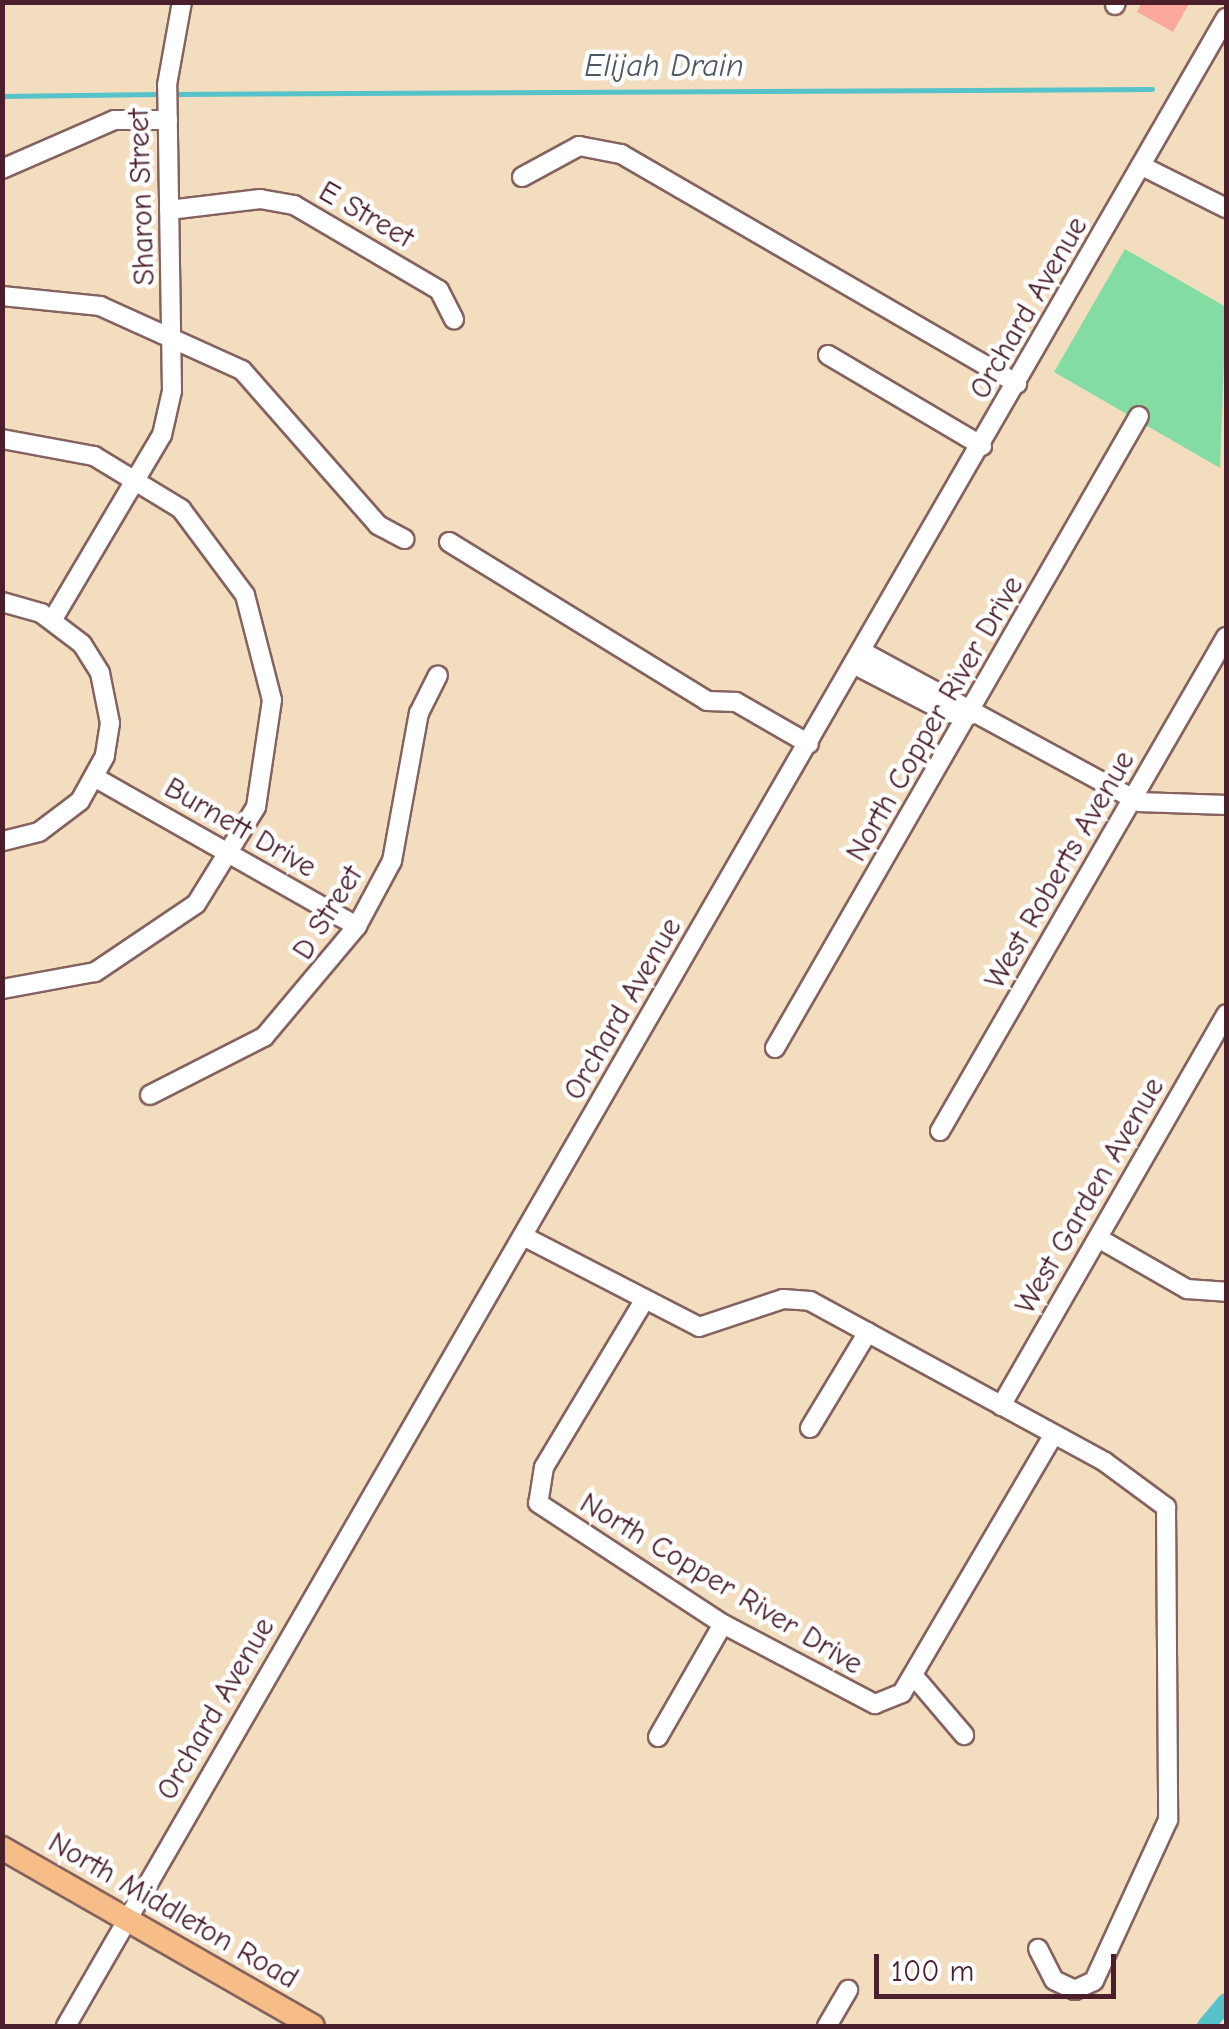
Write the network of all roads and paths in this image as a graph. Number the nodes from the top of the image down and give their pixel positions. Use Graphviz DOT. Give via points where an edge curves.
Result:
graph roads {
  1 [pos="182,2"];
  2 [pos="1226,18"];
  3 [pos="1219,45"];
  4 [pos="168,120"];
  5 [pos="1142,166"];
  6 [pos="2,169"];
  7 [pos="522,176"];
  8 [pos="1226,208"];
  9 [pos="169,210"];
  10 [pos="2,296"];
  11 [pos="454,318"];
  12 [pos="172,333"];
  13 [pos="828,355"];
  14 [pos="1018,384"];
  15 [pos="1139,416"];
  16 [pos="2,439"];
  17 [pos="982,446"];
  18 [pos="137,477"];
  19 [pos="404,539"];
  20 [pos="449,542"];
  21 [pos="2,602"];
  22 [pos="54,620"];
  23 [pos="1226,636"];
  24 [pos="859,658"];
  25 [pos="438,676"];
  26 [pos="971,715"];
  27 [pos="809,744"];
  28 [pos="96,778"];
  29 [pos="1133,799"];
  30 [pos="1226,805"];
  31 [pos="2,841"];
  32 [pos="233,856"];
  33 [pos="357,926"];
  34 [pos="2,988"];
  35 [pos="1226,1014"];
  36 [pos="775,1048"];
  37 [pos="150,1095"];
  38 [pos="940,1131"];
  39 [pos="523,1236"];
  40 [pos="1098,1238"];
  41 [pos="1226,1292"];
  42 [pos="642,1304"];
  43 [pos="868,1332"];
  44 [pos="1000,1406"];
  45 [pos="810,1428"];
  46 [pos="1054,1436"];
  47 [pos="723,1624"];
  48 [pos="913,1675"];
  49 [pos="964,1735"];
  50 [pos="658,1737"];
  51 [pos="2,1848"];
  52 [pos="127,1920"];
  53 [pos="1038,1949"];
  54 [pos="848,1990"];
  55 [pos="66,2026"];
  56 [pos="313,2026"];
  57 [pos="827,2026"];
  1 -- 4 [label="street, Sharon Street"];
  2 -- 3 [label="street, Orchard Avenue"];
  3 -- 5 [label="street, Orchard Avenue"];
  4 -- 6 [label="street" via="114,120"];
  4 -- 9 [label="street, Sharon Street"];
  5 -- 8 [label="street"];
  5 -- 14 [label="street, Orchard Avenue"];
  7 -- 14 [label="street" via="579,146 621,154"];
  9 -- 11 [label="street, E Street" via="260,199 294,204 439,290"];
  9 -- 12 [label="street, Sharon Street"];
  10 -- 12 [label="street" via="100,306"];
  12 -- 18 [label="street, Sharon Street" via="162,435"];
  12 -- 19 [label="street" via="276,398 378,524"];
  13 -- 17 [label="street"];
  14 -- 17 [label="street, Orchard Avenue"];
  15 -- 26 [label="street, North Copper River Drive"];
  16 -- 18 [label="street" via="94,456"];
  17 -- 24 [label="street, Orchard Avenue"];
  18 -- 22 [label="street, Sharon Street"];
  18 -- 32 [label="street" via="217,548 264,646 269,754"];
  20 -- 27 [label="street" via="708,701 736,702"];
  21 -- 22 [label="street"];
  22 -- 28 [label="street" via="82,644 106,689 109,740"];
  23 -- 29 [label="street, West Roberts Avenue"];
  24 -- 26 [label="street"];
  24 -- 27 [label="street, Orchard Avenue"];
  25 -- 33 [label="street, D Street" via="419,713 392,860"];
  26 -- 29 [label="street"];
  26 -- 36 [label="street, North Copper River Drive"];
  27 -- 39 [label="street, Orchard Avenue"];
  28 -- 31 [label="street" via="54,824"];
  28 -- 32 [label="street, Burnett Drive"];
  29 -- 30 [label="street"];
  29 -- 38 [label="street, West Roberts Avenue"];
  32 -- 33 [label="street, Burnett Drive"];
  32 -- 34 [label="street" via="150,944 96,972"];
  33 -- 37 [label="street, D Street" via="264,1037"];
  35 -- 40 [label="street, West Garden Avenue"];
  39 -- 42 [label="street"];
  39 -- 52 [label="street, Orchard Avenue"];
  40 -- 41 [label="street" via="1187,1288"];
  40 -- 44 [label="street, West Garden Avenue"];
  42 -- 43 [label="street" via="717,1327 795,1299"];
  42 -- 47 [label="street, North Copper River Drive" via="544,1467 538,1503"];
  43 -- 44 [label="street"];
  43 -- 45 [label="street"];
  44 -- 46 [label="street"];
  46 -- 48 [label="street"];
  46 -- 53 [label="street" via="1166,1506 1170,1769 1154,1865 1094,1981 1075,1990 1054,1980"];
  47 -- 48 [label="street, North Copper River Drive" via="875,1704 892,1702"];
  47 -- 50 [label="street"];
  48 -- 49 [label="street"];
  51 -- 52 [label="main road, North Middleton Road"];
  52 -- 55 [label="street, Orchard Avenue"];
  52 -- 56 [label="main road, North Middleton Road"];
  54 -- 57 [label="street"];
}
